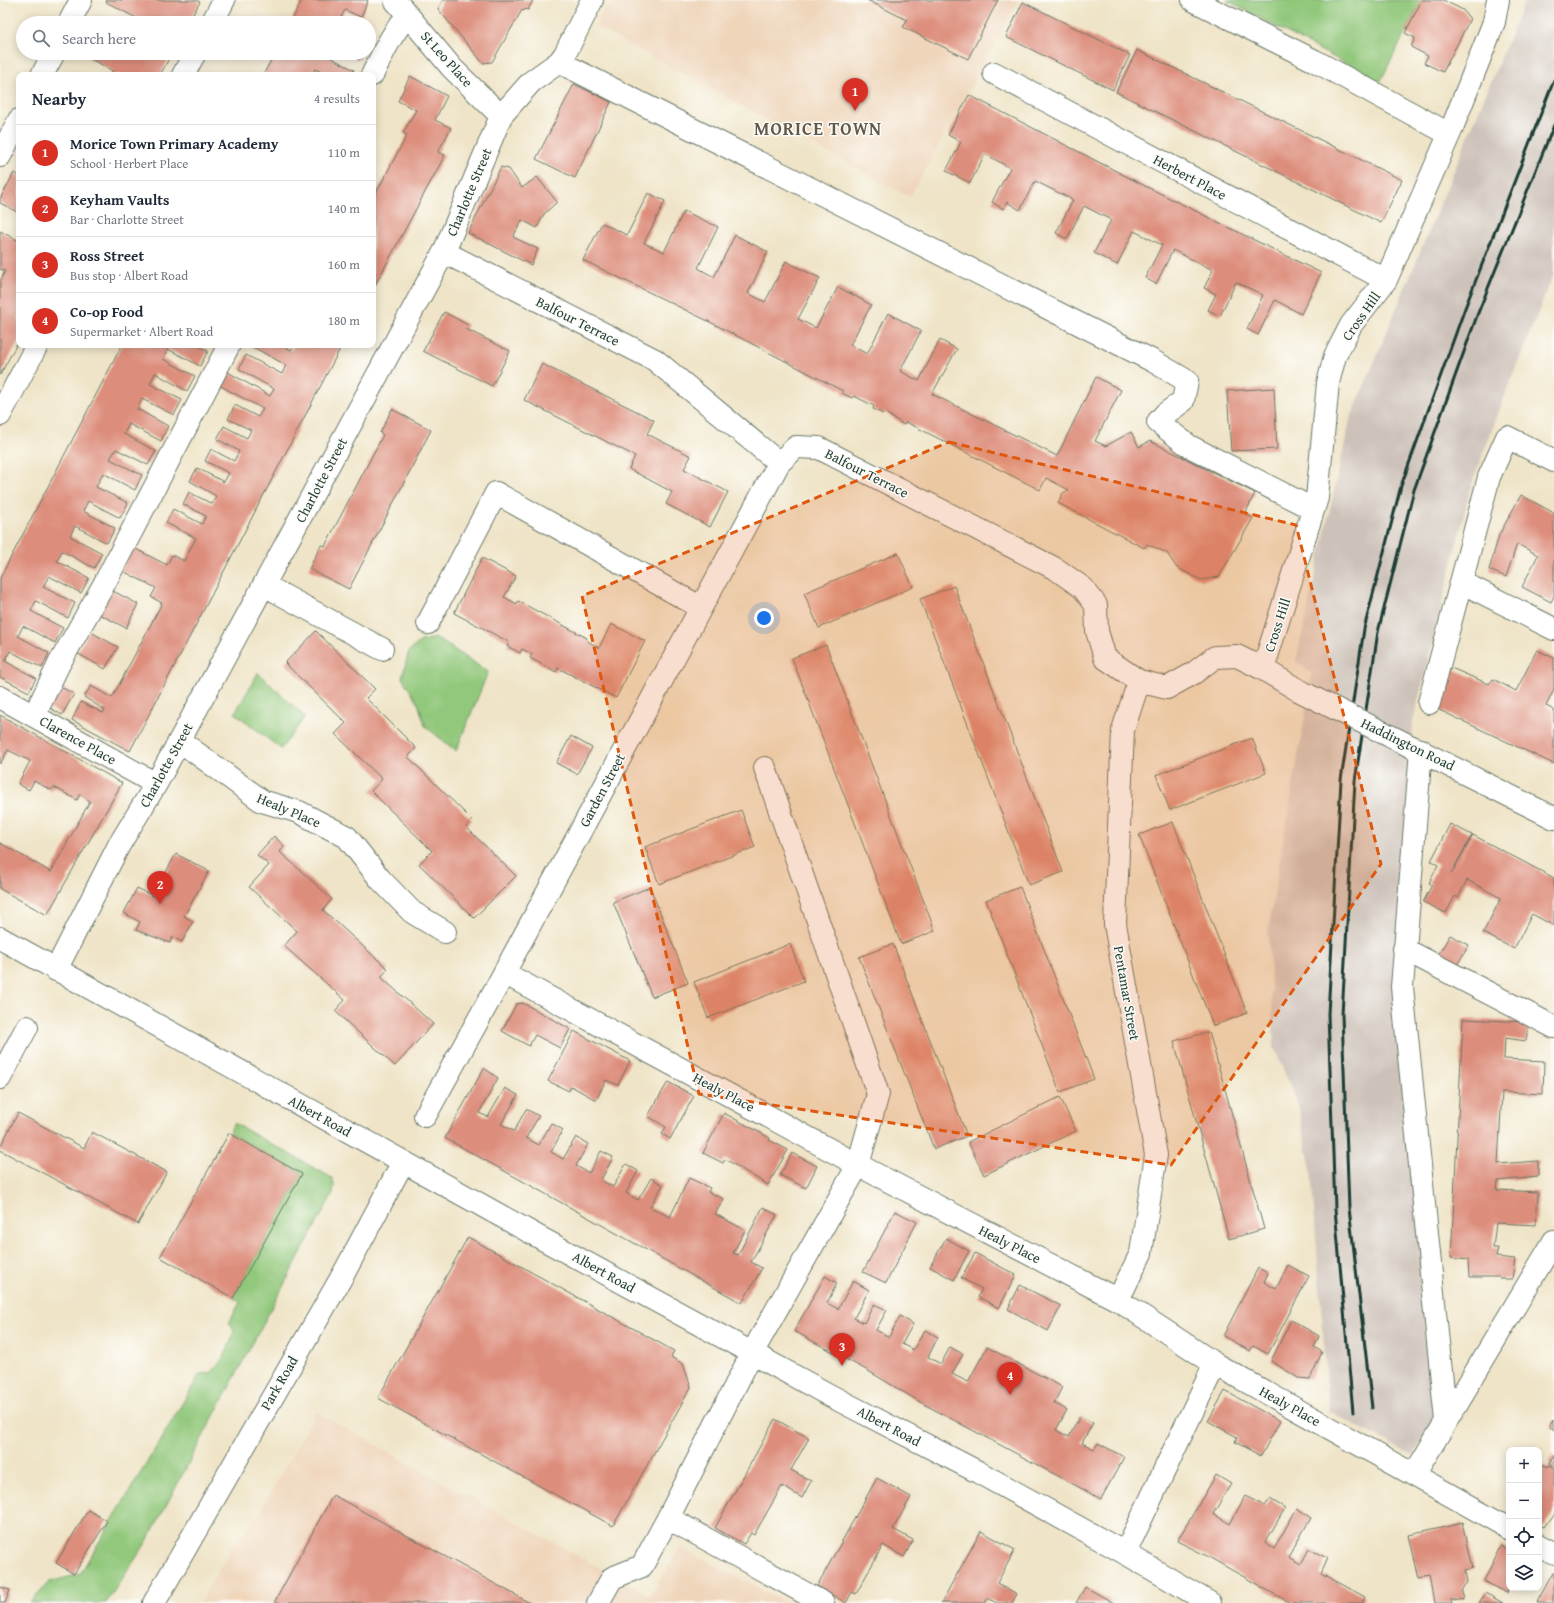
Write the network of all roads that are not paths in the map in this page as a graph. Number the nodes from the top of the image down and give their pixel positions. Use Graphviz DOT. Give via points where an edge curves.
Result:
graph roads {
  1 [pos="82,0"];
  2 [pos="224,0"];
  3 [pos="592,0"];
  4 [pos="1194,0"];
  5 [pos="1498,0"];
  6 [pos="403,6"];
  7 [pos="74,16"];
  8 [pos="216,16"];
  9 [pos="50,60"];
  10 [pos="191,60"];
  11 [pos="559,62"];
  12 [pos="44,72"];
  13 [pos="185,72"];
  14 [pos="373,72"];
  15 [pos="994,73"];
  16 [pos="501,116"];
  17 [pos="16,126"];
  18 [pos="1449,134"];
  19 [pos="0,156"];
  20 [pos="444,252"];
  21 [pos="1386,280"];
  22 [pos="35,348"];
  23 [pos="227,348"];
  24 [pos="0,415"];
  25 [pos="1554,461"];
  26 [pos="779,463"];
  27 [pos="1314,509"];
  28 [pos="1461,582"];
  29 [pos="264,585"];
  30 [pos="700,607"];
  31 [pos="428,623"];
  32 [pos="1554,629"];
  33 [pos="382,649"];
  34 [pos="1263,669"];
  35 [pos="1139,681"];
  36 [pos="0,697"];
  37 [pos="1429,703"];
  38 [pos="34,716"];
  39 [pos="180,741"];
  40 [pos="1417,748"];
  41 [pos="765,768"];
  42 [pos="156,784"];
  43 [pos="1554,818"];
  44 [pos="445,932"];
  45 [pos="0,938"];
  46 [pos="1404,949"];
  47 [pos="56,970"];
  48 [pos="504,973"];
  49 [pos="27,1027"];
  50 [pos="1554,1027"];
  51 [pos="0,1078"];
  52 [pos="425,1116"];
  53 [pos="403,1162"];
  54 [pos="858,1165"];
  55 [pos="1554,1241"];
  56 [pos="1118,1300"];
  57 [pos="752,1353"];
  58 [pos="1215,1364"];
  59 [pos="1446,1421"];
  60 [pos="1414,1475"];
  61 [pos="668,1518"];
  62 [pos="1506,1526"];
  63 [pos="1542,1547"];
  64 [pos="1126,1553"];
  65 [pos="1554,1553"];
  66 [pos="154,1603"];
  67 [pos="598,1603"];
  68 [pos="823,1603"];
  69 [pos="1210,1603"];
  1 -- 7 [label="street"];
  2 -- 8 [label="street"];
  3 -- 11 [label="street, Charlotte Street"];
  4 -- 18 [label="street" via="1315,61"];
  5 -- 18 [label="street, Cross Hill" via="1494,22"];
  6 -- 14 [label="street" via="399,25"];
  6 -- 16 [label="street, St Leo Place" via="452,68"];
  9 -- 12 [label="street"];
  10 -- 13 [label="street"];
  11 -- 16 [label="street, Charlotte Street" via="531,82"];
  11 -- 27 [label="street" via="1153,361 1186,381 1183,401 1158,422 1189,446"];
  15 -- 21 [label="street, Herbert Place"];
  16 -- 20 [label="street, Charlotte Street"];
  17 -- 19 [label="street"];
  18 -- 21 [label="street, Cross Hill"];
  20 -- 26 [label="street, Balfour Terrace" via="655,360"];
  20 -- 29 [label="street, Charlotte Street"];
  21 -- 27 [label="street, Cross Hill" via="1351,325 1335,356 1328,383"];
  22 -- 24 [label="street"];
  23 -- 38 [label="street" via="102,588 59,664"];
  25 -- 28 [label="street" via="1507,437 1489,477"];
  26 -- 30 [label="street, Garden Street"];
  26 -- 35 [label="street, Balfour Terrace" via="796,447 819,448 1056,569 1083,588 1096,605 1096,631 1105,658"];
  27 -- 34 [label="street, Cross Hill"];
  28 -- 32 [label="street"];
  28 -- 37 [label="street"];
  29 -- 33 [label="street"];
  29 -- 39 [label="street, Charlotte Street"];
  30 -- 31 [label="street" via="496,493"];
  30 -- 48 [label="street, Garden Street"];
  34 -- 35 [label="street, Balfour Terrace" via="1237,656 1214,657 1167,688"];
  34 -- 40 [label="street, Haddington Road, bridge" via="1298,690"];
  35 -- 56 [label="street, Pentamar Street" via="1123,730 1115,924 1156,1154 1141,1252"];
  36 -- 38 [label="street, Clarence Place"];
  38 -- 42 [label="street, Clarence Place"];
  39 -- 42 [label="street, Charlotte Street"];
  39 -- 44 [label="street, Healy Place" via="262,801 299,812 347,837 412,912"];
  40 -- 43 [label="street, Haddington Road"];
  40 -- 46 [label="street"];
  41 -- 54 [label="street" via="878,1094"];
  42 -- 47 [label="street, Charlotte Street" via="119,845"];
  45 -- 47 [label="street, Albert Road"];
  46 -- 50 [label="street"];
  46 -- 59 [label="street" via="1402,987"];
  47 -- 53 [label="street, Albert Road"];
  48 -- 52 [label="street, Garden Street"];
  48 -- 54 [label="street, Healy Place"];
  49 -- 51 [label="street"];
  53 -- 57 [label="street, Albert Road"];
  53 -- 66 [label="street, Park Road" via="344,1273"];
  54 -- 56 [label="street, Healy Place"];
  54 -- 57 [label="street"];
  55 -- 59 [label="street"];
  56 -- 58 [label="street, Healy Place"];
  57 -- 61 [label="street"];
  57 -- 64 [label="street, Albert Road"];
  58 -- 60 [label="street, Healy Place"];
  58 -- 64 [label="street"];
  59 -- 60 [label="street"];
  60 -- 62 [label="street, Healy Place"];
  61 -- 67 [label="street" via="642,1566 612,1578"];
  61 -- 68 [label="street"];
  63 -- 65 [label="street"];
  64 -- 69 [label="street, Albert Road"];
}
